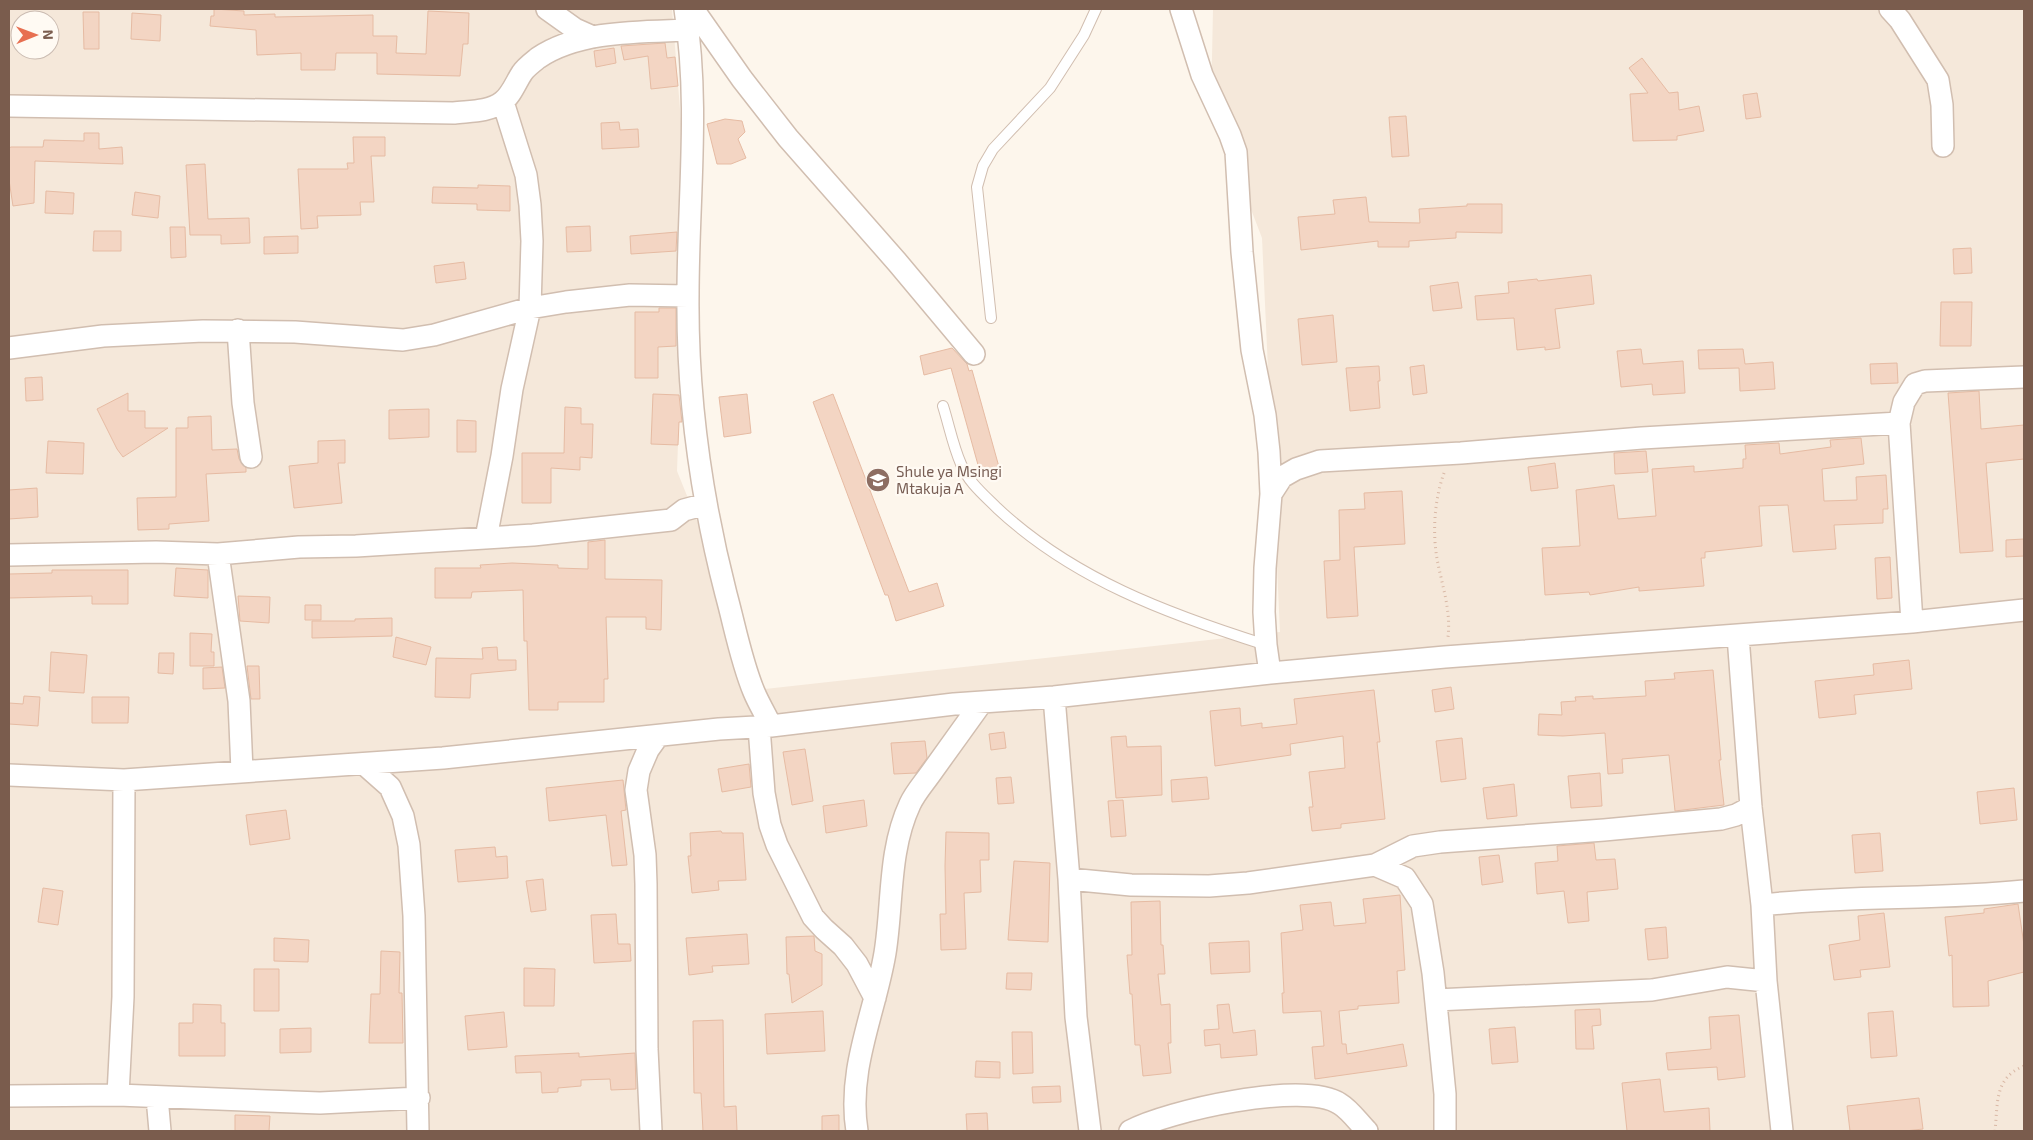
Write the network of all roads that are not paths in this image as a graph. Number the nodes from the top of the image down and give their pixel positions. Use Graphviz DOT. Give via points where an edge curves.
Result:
graph roads {
  1 [pos="547,9"];
  2 [pos="685,9"];
  3 [pos="693,9"];
  4 [pos="1096,9"];
  5 [pos="1181,9"];
  6 [pos="1890,9"];
  7 [pos="688,30"];
  8 [pos="593,37"];
  9 [pos="503,102"];
  10 [pos="9,106"];
  11 [pos="1942,146"];
  12 [pos="688,296"];
  13 [pos="530,308"];
  14 [pos="991,318"];
  15 [pos="238,330"];
  16 [pos="9,348"];
  17 [pos="974,354"];
  18 [pos="2024,377"];
  19 [pos="943,406"];
  20 [pos="1899,423"];
  21 [pos="251,457"];
  22 [pos="1271,494"];
  23 [pos="706,504"];
  24 [pos="486,538"];
  25 [pos="218,554"];
  26 [pos="9,555"];
  27 [pos="2024,610"];
  28 [pos="1912,622"];
  29 [pos="1738,636"];
  30 [pos="1266,645"];
  31 [pos="1270,673"];
  32 [pos="1054,697"];
  33 [pos="982,702"];
  34 [pos="765,726"];
  35 [pos="658,736"];
  36 [pos="364,764"];
  37 [pos="242,771"];
  38 [pos="9,775"];
  39 [pos="124,780"];
  40 [pos="1750,807"];
  41 [pos="1375,865"];
  42 [pos="1069,879"];
  43 [pos="2024,890"];
  44 [pos="1762,905"];
  45 [pos="1766,981"];
  46 [pos="875,998"];
  47 [pos="1436,1000"];
  48 [pos="118,1095"];
  49 [pos="9,1096"];
  50 [pos="157,1097"];
  51 [pos="419,1098"];
  52 [pos="160,1131"];
  53 [pos="418,1131"];
  54 [pos="651,1131"];
  55 [pos="857,1131"];
  56 [pos="1090,1131"];
  57 [pos="1130,1131"];
  58 [pos="1367,1131"];
  59 [pos="1445,1131"];
  60 [pos="1782,1131"];
  1 -- 8 [label="street" via="575,29"];
  2 -- 7 [label="street"];
  3 -- 17 [label="street" via="788,138"];
  4 -- 14 [label="lane" via="1084,35 1050,88 993,149 983,166 977,187"];
  5 -- 22 [label="street" via="1202,75 1236,152 1249,321 1269,452"];
  6 -- 11 [label="street" via="1938,80"];
  7 -- 8 [label="street"];
  7 -- 12 [label="street" via="693,130"];
  8 -- 9 [label="street" via="539,57 522,71"];
  9 -- 10 [label="street" via="486,109 454,113"];
  9 -- 13 [label="street" via="526,175 530,204"];
  12 -- 13 [label="street" via="602,297"];
  12 -- 23 [label="street" via="692,392"];
  13 -- 15 [label="street" via="434,335 403,340"];
  13 -- 24 [label="street"];
  15 -- 16 [label="street" via="136,333"];
  15 -- 21 [label="street"];
  18 -- 20 [label="street" via="1915,384 1904,402"];
  19 -- 30 [label="lane" via="961,465 976,488 1018,527 1074,567 1129,594 1203,625"];
  20 -- 22 [label="street" via="1320,461 1282,477"];
  20 -- 28 [label="street"];
  22 -- 30 [label="street" via="1265,568"];
  23 -- 24 [label="street" via="684,510 671,520"];
  23 -- 34 [label="street" via="741,654"];
  24 -- 25 [label="street"];
  25 -- 26 [label="street"];
  25 -- 37 [label="street" via="239,701"];
  27 -- 28 [label="street"];
  28 -- 29 [label="street"];
  29 -- 31 [label="street"];
  29 -- 40 [label="street"];
  30 -- 31 [label="street"];
  31 -- 32 [label="street"];
  32 -- 33 [label="street"];
  32 -- 42 [label="street"];
  33 -- 34 [label="street"];
  33 -- 46 [label="street" via="910,803 893,868 885,955"];
  34 -- 35 [label="street"];
  34 -- 46 [label="street" via="764,793 777,845 813,917 857,964"];
  35 -- 36 [label="street"];
  35 -- 54 [label="street" via="639,771 636,790 645,855"];
  36 -- 37 [label="street"];
  36 -- 51 [label="street" via="390,788 404,816 409,845"];
  37 -- 39 [label="street"];
  38 -- 39 [label="street"];
  39 -- 48 [label="street" via="123,997"];
  40 -- 41 [label="street" via="1721,819 1413,846"];
  40 -- 44 [label="street"];
  41 -- 42 [label="street" via="1209,886 1131,885"];
  41 -- 47 [label="street" via="1405,878 1422,904"];
  42 -- 56 [label="street" via="1076,1017"];
  43 -- 44 [label="street" via="1978,896 1813,899"];
  44 -- 45 [label="street"];
  45 -- 47 [label="street" via="1727,977 1652,990"];
  45 -- 60 [label="street"];
  46 -- 55 [label="street" via="856,1074"];
  47 -- 59 [label="street" via="1445,1094"];
  48 -- 49 [label="street"];
  48 -- 50 [label="street"];
  50 -- 51 [label="street" via="320,1103"];
  50 -- 52 [label="street"];
  51 -- 53 [label="street"];
  57 -- 58 [label="street" via="1235,1100 1288,1095 1322,1096 1340,1104"];
}
